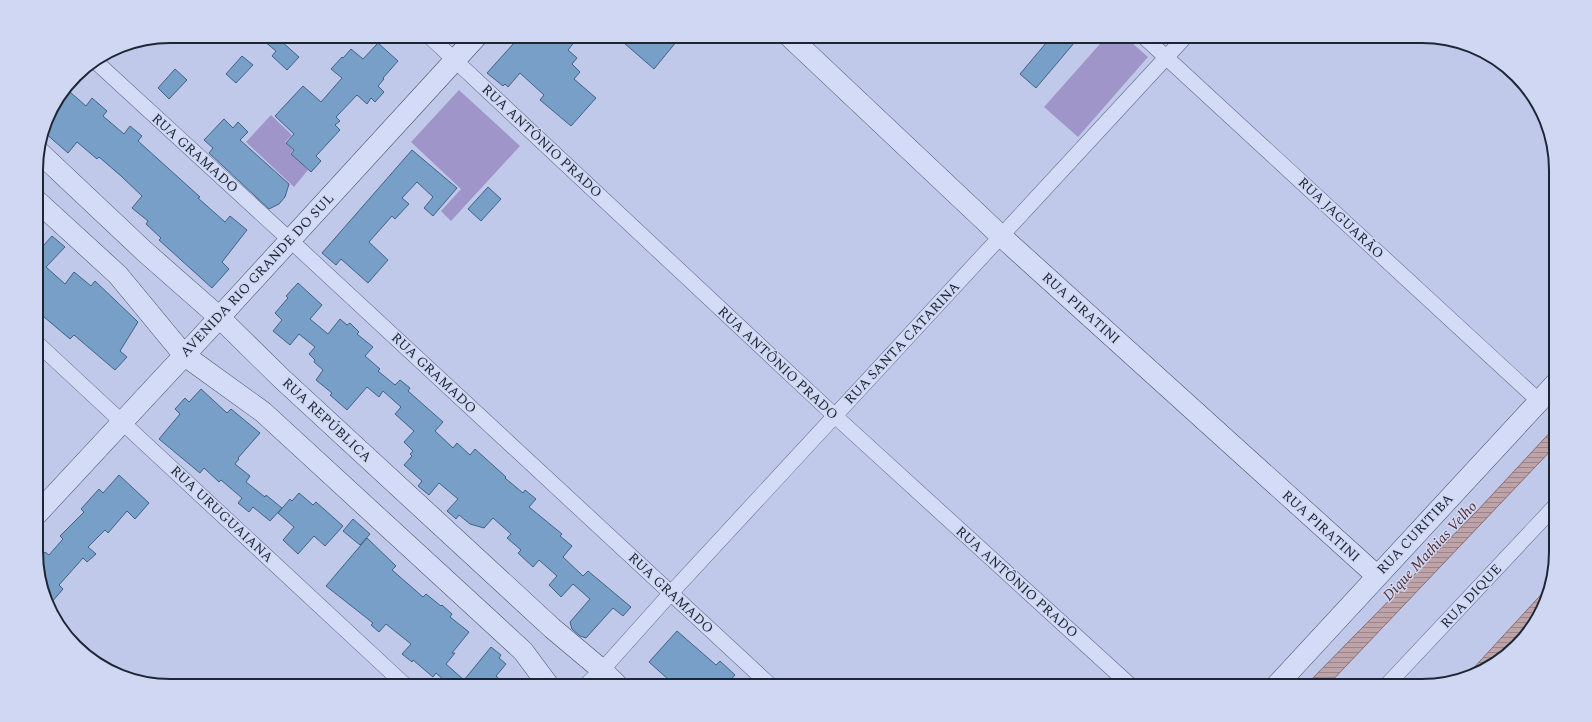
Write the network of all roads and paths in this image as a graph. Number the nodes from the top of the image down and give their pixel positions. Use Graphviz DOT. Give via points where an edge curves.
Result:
graph roads {
  1 [pos="437,43"];
  2 [pos="471,43"];
  3 [pos="796,43"];
  4 [pos="1150,43"];
  5 [pos="1180,43"];
  6 [pos="1166,58"];
  7 [pos="455,60"];
  8 [pos="99,65"];
  9 [pos="44,156"];
  10 [pos="43,206"];
  11 [pos="1002,236"];
  12 [pos="290,240"];
  13 [pos="219,317"];
  14 [pos="43,349"];
  15 [pos="184,355"];
  16 [pos="1549,390"];
  17 [pos="1539,401"];
  18 [pos="835,416"];
  19 [pos="122,422"];
  20 [pos="43,508"];
  21 [pos="1549,512"];
  22 [pos="1376,576"];
  23 [pos="671,593"];
  24 [pos="602,670"];
  25 [pos="398,679"];
  26 [pos="544,679"];
  27 [pos="592,679"];
  28 [pos="611,679"];
  29 [pos="763,679"];
  30 [pos="1123,679"];
  31 [pos="1282,679"];
  32 [pos="1393,679"];
  1 -- 7 [label="street, RUA ANTÔNIO PRADO"];
  2 -- 7 [label="street, AVENIDA RIO GRANDE DO SUL"];
  3 -- 11 [label="street, RUA PIRATINI"];
  4 -- 6 [label="street, RUA JAGUARÃO"];
  5 -- 6 [label="street, RUA SANTA CATARINA"];
  6 -- 11 [label="street, RUA SANTA CATARINA"];
  6 -- 17 [label="street, RUA JAGUARÃO"];
  7 -- 12 [label="street, AVENIDA RIO GRANDE DO SUL"];
  7 -- 18 [label="street, RUA ANTÔNIO PRADO"];
  8 -- 12 [label="street, RUA GRAMADO"];
  9 -- 13 [label="street, RUA REPÚBLICA"];
  10 -- 15 [label="street" via="118,275"];
  11 -- 18 [label="street, RUA SANTA CATARINA"];
  11 -- 22 [label="street, RUA PIRATINI"];
  12 -- 13 [label="street, AVENIDA RIO GRANDE DO SUL"];
  12 -- 23 [label="street, RUA GRAMADO"];
  13 -- 15 [label="street, AVENIDA RIO GRANDE DO SUL"];
  13 -- 24 [label="street, RUA REPÚBLICA" via="281,378 541,618"];
  14 -- 19 [label="street, RUA URUGUAIANA"];
  15 -- 19 [label="street, AVENIDA RIO GRANDE DO SUL"];
  15 -- 26 [label="street" via="263,412 523,651"];
  16 -- 17 [label="street, RUA CURITIBA"];
  17 -- 22 [label="street, RUA CURITIBA"];
  18 -- 23 [label="street, RUA SANTA CATARINA"];
  18 -- 30 [label="street, RUA ANTÔNIO PRADO"];
  19 -- 20 [label="street, AVENIDA RIO GRANDE DO SUL"];
  19 -- 25 [label="street, RUA URUGUAIANA"];
  21 -- 32 [label="street, RUA DIQUE"];
  22 -- 31 [label="street, RUA CURITIBA"];
  23 -- 24 [label="street, RUA SANTA CATARINA"];
  23 -- 29 [label="street, RUA GRAMADO"];
  24 -- 27 [label="street, RUA SANTA CATARINA"];
  24 -- 28 [label="street, RUA REPÚBLICA"];
}
